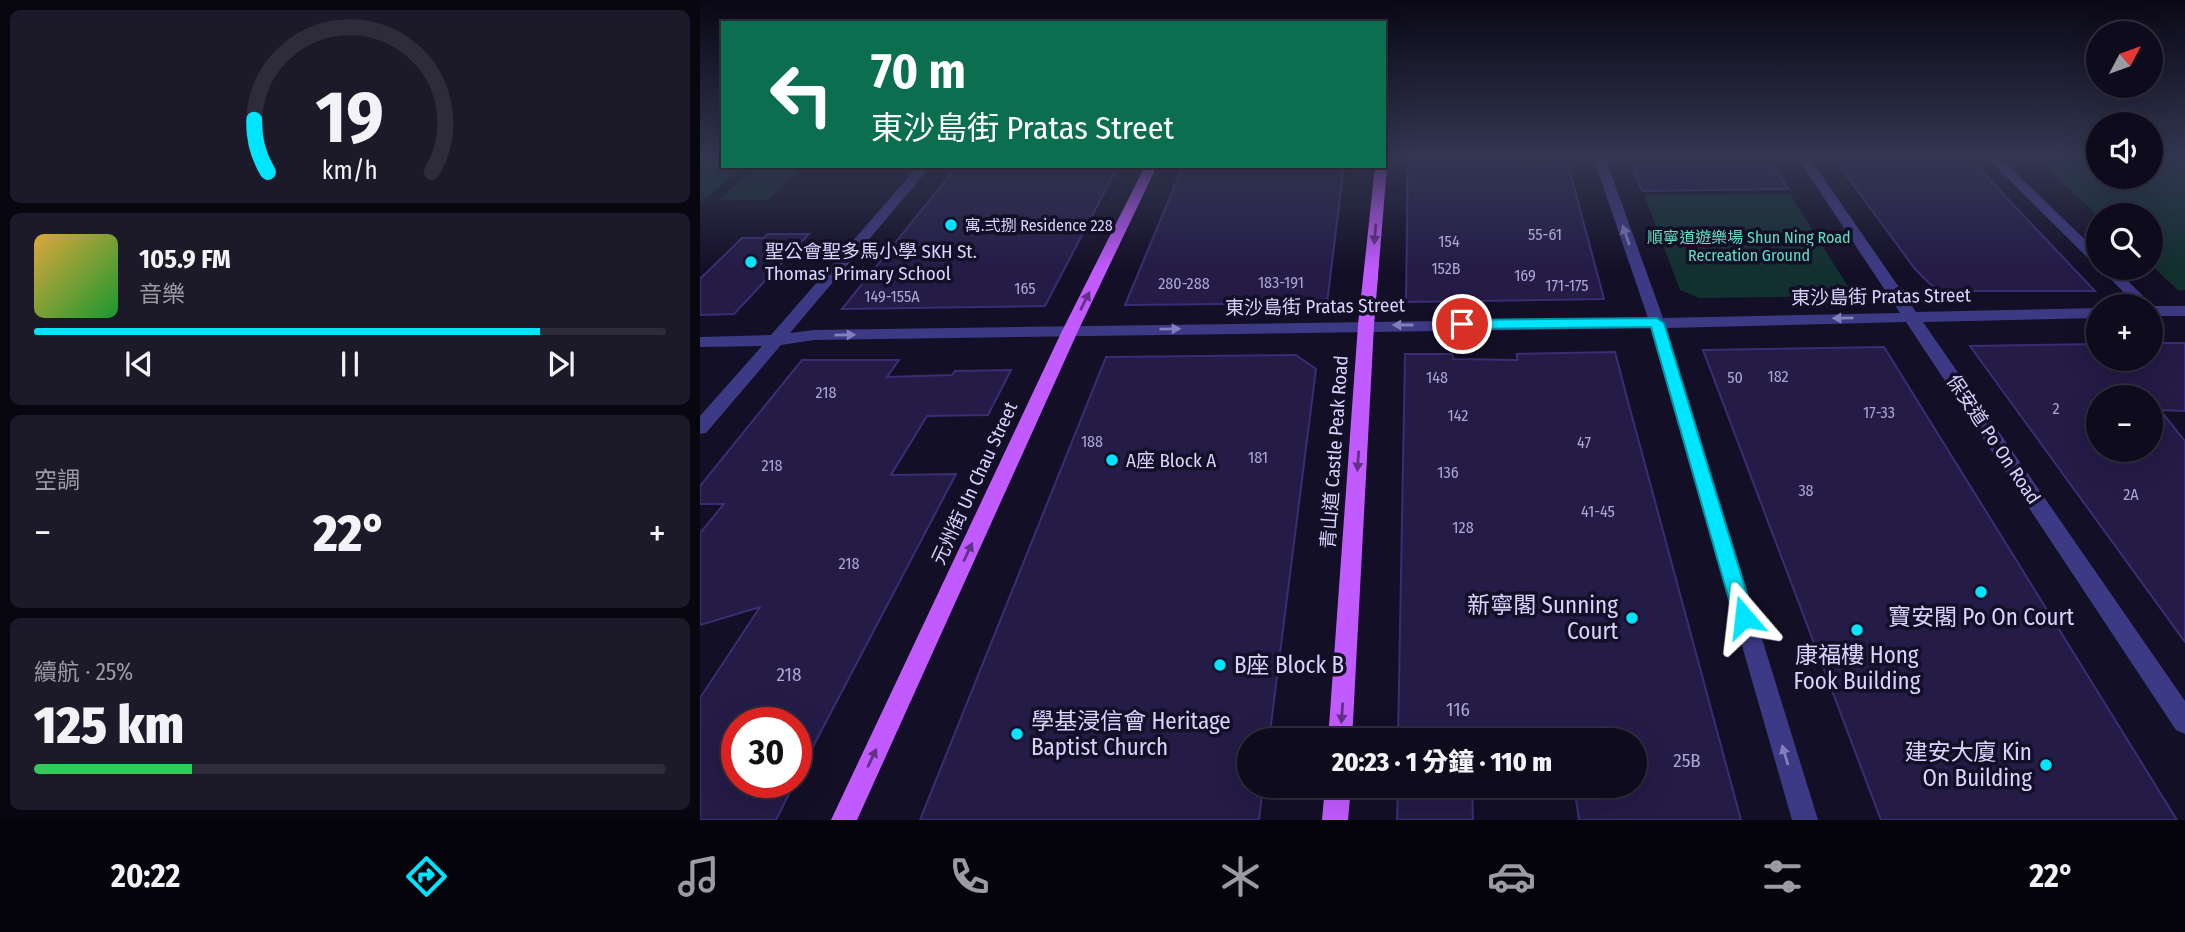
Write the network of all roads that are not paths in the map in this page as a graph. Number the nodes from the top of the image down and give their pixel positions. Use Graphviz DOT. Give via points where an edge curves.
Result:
graph roads {
  1 [pos="900,195"];
  2 [pos="1137,195"];
  3 [pos="1378,195"];
  4 [pos="1612,195"];
  5 [pos="1828,195"];
  6 [pos="2031,195"];
  7 [pos="2086,248"];
  8 [pos="2119,280"];
  9 [pos="2134,294"];
  10 [pos="2163,311"];
  11 [pos="2185,311"];
  12 [pos="2086,313"];
  13 [pos="1911,317"];
  14 [pos="1657,323"];
  15 [pos="1366,325"];
  16 [pos="1070,331"];
  17 [pos="777,340"];
  18 [pos="700,342"];
  19 [pos="700,428"];
  20 [pos="2185,722"];
  21 [pos="1341,728"];
  22 [pos="1337,798"];
  23 [pos="844,820"];
  24 [pos="1335,820"];
  25 [pos="1805,820"];
  1 -- 17 [label="street"];
  16 -- 2 [label="main road, 元州街 Un Chau Street, one-way"];
  3 -- 15 [label="main road, 青山道 Castle Peak Road, one-way"];
  14 -- 4 [label="street, one-way"];
  5 -- 13 [label="street, 保安道 Po On Road"];
  6 -- 7 [label="street"];
  8 -- 9 [label="street"];
  10 -- 11 [label="street"];
  12 -- 13 [label="street, 東沙島街 Pratas Street"];
  13 -- 14 [label="street, 東沙島街 Pratas Street, one-way"];
  13 -- 20 [label="street, 保安道 Po On Road"];
  14 -- 15 [label="street, 東沙島街 Pratas Street, one-way"];
  25 -- 14 [label="street, one-way"];
  16 -- 15 [label="street, 東沙島街 Pratas Street, one-way"];
  15 -- 21 [label="main road, 青山道 Castle Peak Road, one-way"];
  17 -- 16 [label="street, 東沙島街 Pratas Street, one-way" via="814,335"];
  23 -- 16 [label="main road, 元州街 Un Chau Street, one-way"];
  17 -- 18 [label="street, 東沙島街 Pratas Street"];
  17 -- 19 [label="street"];
  22 -- 24 [label="main road"];
}
